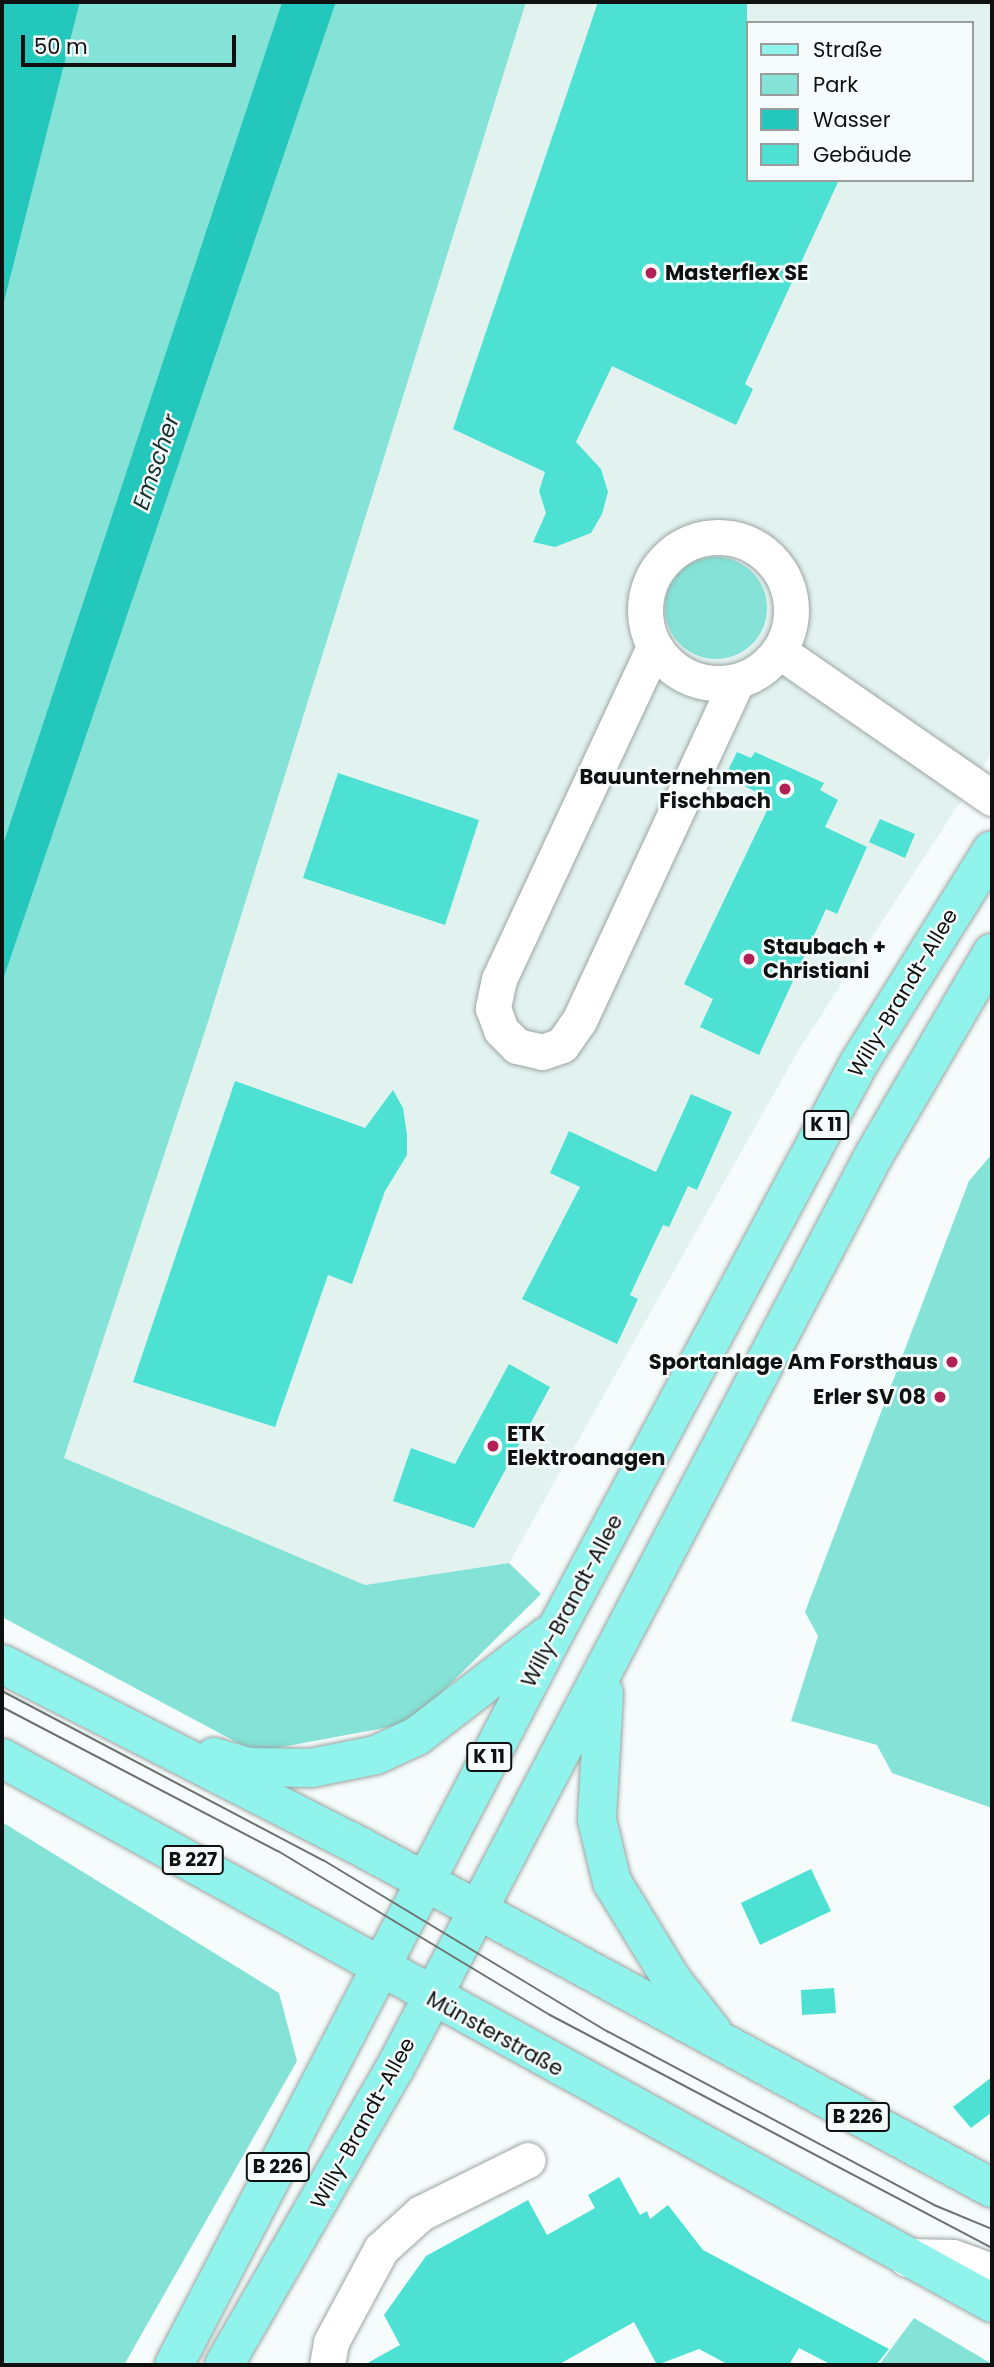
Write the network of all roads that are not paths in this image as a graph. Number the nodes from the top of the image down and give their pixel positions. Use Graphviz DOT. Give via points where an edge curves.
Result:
graph roads {
  1 [pos="654,647"];
  2 [pos="779,651"];
  3 [pos="736,682"];
  4 [pos="992,798"];
  5 [pos="992,850"];
  6 [pos="992,953"];
  7 [pos="555,1632"];
  8 [pos="2,1664"];
  9 [pos="607,1670"];
  10 [pos="162,1743"];
  11 [pos="2,1758"];
  12 [pos="424,1882"];
  13 [pos="477,1910"];
  14 [pos="382,1969"];
  15 [pos="432,1999"];
  16 [pos="725,2046"];
  17 [pos="528,2160"];
  18 [pos="992,2188"];
  19 [pos="908,2258"];
  20 [pos="992,2273"];
  21 [pos="992,2303"];
  22 [pos="174,2365"];
  23 [pos="224,2365"];
  24 [pos="327,2365"];
  1 -- 2 [label="street" via="643,617 653,574 668,556 709,537 734,538 774,564 791,609"];
  1 -- 3 [label="street" via="678,671"];
  1 -- 3 [label="street" via="499,979 494,1008 501,1030 517,1046 542,1052 562,1045 579,1021"];
  2 -- 3 [label="street"];
  2 -- 4 [label="street"];
  5 -- 7 [label="main road, Willy-Brandt-Allee / K 11" via="859,1063"];
  6 -- 9 [label="main road, Willy-Brandt-Allee / K 11" via="874,1155"];
  7 -- 10 [label="main road" via="418,1737 376,1755 311,1768 250,1767"];
  7 -- 12 [label="main road, Willy-Brandt-Allee / K 11"];
  8 -- 10 [label="main road"];
  9 -- 13 [label="main road, Willy-Brandt-Allee / K 11"];
  9 -- 16 [label="main road" via="597,1820 612,1882 672,1980"];
  10 -- 12 [label="main road"];
  11 -- 14 [label="main road, Münsterstraße / B 227" via="307,1921"];
  12 -- 13 [label="main road, B 226"];
  12 -- 14 [label="main road, Willy-Brandt-Allee / B 226"];
  13 -- 15 [label="main road, Willy-Brandt-Allee / B 226"];
  13 -- 16 [label="main road, B 226"];
  14 -- 15 [label="main road, Münsterstraße"];
  14 -- 22 [label="main road, Willy-Brandt-Allee / B 226"];
  15 -- 19 [label="main road, Münsterstraße"];
  15 -- 23 [label="main road, Willy-Brandt-Allee / B 226"];
  16 -- 18 [label="main road, B 226"];
  17 -- 24 [label="street" via="421,2213 381,2249 331,2342"];
  19 -- 20 [label="main road" via="953,2259"];
  19 -- 21 [label="main road, Münsterstraße"];
}
